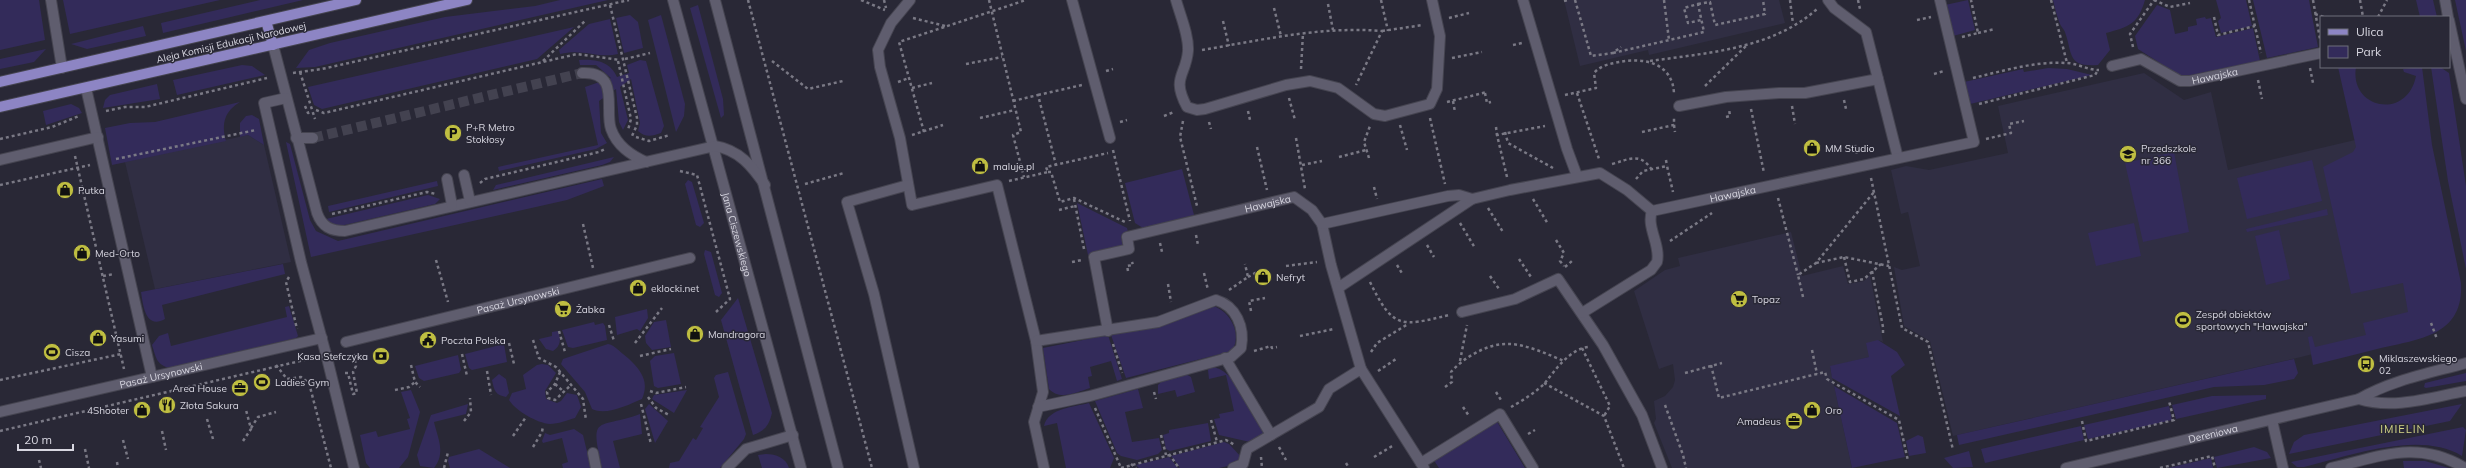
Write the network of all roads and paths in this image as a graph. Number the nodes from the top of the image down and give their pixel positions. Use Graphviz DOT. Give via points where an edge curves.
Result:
graph roads {
  1 [pos="51,0"];
  2 [pos="356,0"];
  3 [pos="467,0"];
  4 [pos="629,0"];
  5 [pos="673,0"];
  6 [pos="715,0"];
  7 [pos="748,0"];
  8 [pos="861,0"];
  9 [pos="910,0"];
  10 [pos="989,0"];
  11 [pos="1026,0"];
  12 [pos="1072,0"];
  13 [pos="1176,0"];
  14 [pos="1381,0"];
  15 [pos="1432,0"];
  16 [pos="1523,0"];
  17 [pos="1575,0"];
  18 [pos="1664,0"];
  19 [pos="1762,0"];
  20 [pos="1790,0"];
  21 [pos="1940,0"];
  22 [pos="1971,0"];
  23 [pos="2051,0"];
  24 [pos="2154,0"];
  25 [pos="2249,0"];
  26 [pos="2313,0"];
  27 [pos="2360,0"];
  28 [pos="2387,0"];
  29 [pos="2445,0"];
  30 [pos="1824,2"];
  31 [pos="2190,3"];
  32 [pos="1328,4"];
  33 [pos="1698,4"];
  34 [pos="610,5"];
  35 [pos="1274,8"];
  36 [pos="887,10"];
  37 [pos="992,11"];
  38 [pos="1469,13"];
  39 [pos="2316,14"];
  40 [pos="906,16"];
  41 [pos="2321,16"];
  42 [pos="2363,16"];
  43 [pos="2379,16"];
  44 [pos="2449,16"];
  45 [pos="2214,17"];
  46 [pos="1927,18"];
  47 [pos="586,20"];
  48 [pos="1701,20"];
  49 [pos="1917,20"];
  50 [pos="266,21"];
  51 [pos="1223,21"];
  52 [pos="1437,22"];
  53 [pos="1793,24"];
  54 [pos="946,26"];
  55 [pos="2255,26"];
  56 [pos="1995,29"];
  57 [pos="2450,29"];
  58 [pos="1333,30"];
  59 [pos="1382,31"];
  60 [pos="1388,31"];
  61 [pos="1303,33"];
  62 [pos="1978,33"];
  63 [pos="1281,36"];
  64 [pos="2320,36"];
  65 [pos="1964,37"];
  66 [pos="1669,40"];
  67 [pos="272,45"];
  68 [pos="1229,46"];
  69 [pos="1746,46"];
  70 [pos="1621,47"];
  71 [pos="1188,52"];
  72 [pos="1482,52"];
  73 [pos="2452,52"];
  74 [pos="650,53"];
  75 [pos="1612,53"];
  76 [pos="2320,53"];
  77 [pos="1002,57"];
  78 [pos="1451,58"];
  79 [pos="625,59"];
  80 [pos="2136,60"];
  81 [pos="542,61"];
  82 [pos="772,61"];
  83 [pos="1650,61"];
  84 [pos="2067,63"];
  85 [pos="966,64"];
  86 [pos="2112,66"];
  87 [pos="2260,66"];
  88 [pos="62,68"];
  89 [pos="2098,70"];
  90 [pos="294,72"];
  91 [pos="300,72"];
  92 [pos="1942,72"];
  93 [pos="582,73"];
  94 [pos="1934,74"];
  95 [pos="269,78"];
  96 [pos="1878,79"];
  97 [pos="843,81"];
  98 [pos="1959,81"];
  99 [pos="0,82"];
  100 [pos="1094,82"];
  101 [pos="1301,82"];
  102 [pos="932,83"];
  103 [pos="1286,85"];
  104 [pos="86,88"];
  105 [pos="912,88"];
  106 [pos="1577,93"];
  107 [pos="1038,95"];
  108 [pos="1748,95"];
  109 [pos="1351,96"];
  110 [pos="1552,97"];
  111 [pos="286,98"];
  112 [pos="2262,99"];
  113 [pos="2466,99"];
  114 [pos="1013,101"];
  115 [pos="1453,101"];
  116 [pos="1430,102"];
  117 [pos="1491,102"];
  118 [pos="1696,103"];
  119 [pos="1676,106"];
  120 [pos="0,107"];
  121 [pos="1187,107"];
  122 [pos="1965,107"];
  123 [pos="316,110"];
  124 [pos="1015,110"];
  125 [pos="102,111"];
  126 [pos="1455,112"];
  127 [pos="324,114"];
  128 [pos="1374,114"];
  129 [pos="84,115"];
  130 [pos="323,117"];
  131 [pos="980,118"];
  132 [pos="316,119"];
  133 [pos="1295,120"];
  134 [pos="268,121"];
  135 [pos="2024,121"];
  136 [pos="1560,123"];
  137 [pos="943,125"];
  138 [pos="1674,125"];
  139 [pos="1496,127"];
  140 [pos="1659,129"];
  141 [pos="1402,132"];
  142 [pos="1505,132"];
  143 [pos="1642,132"];
  144 [pos="1675,132"];
  145 [pos="631,133"];
  146 [pos="1660,133"];
  147 [pos="670,135"];
  148 [pos="1497,135"];
  149 [pos="98,137"];
  150 [pos="636,137"];
  151 [pos="296,138"];
  152 [pos="313,138"];
  153 [pos="1296,138"];
  154 [pos="0,139"];
  155 [pos="630,140"];
  156 [pos="1110,141"];
  157 [pos="1974,142"];
  158 [pos="72,143"];
  159 [pos="715,146"];
  160 [pos="609,147"];
  161 [pos="1257,147"];
  162 [pos="1366,150"];
  163 [pos="1407,150"];
  164 [pos="1113,152"];
  165 [pos="1339,157"];
  166 [pos="1369,158"];
  167 [pos="1898,158"];
  168 [pos="0,160"];
  169 [pos="1322,160"];
  170 [pos="1666,160"];
  171 [pos="104,162"];
  172 [pos="646,162"];
  173 [pos="1056,165"];
  174 [pos="1302,165"];
  175 [pos="1667,166"];
  176 [pos="1868,166"];
  177 [pos="78,168"];
  178 [pos="1601,170"];
  179 [pos="1652,170"];
  180 [pos="680,171"];
  181 [pos="1048,172"];
  182 [pos="844,173"];
  183 [pos="464,175"];
  184 [pos="1024,177"];
  185 [pos="1574,177"];
  186 [pos="447,179"];
  187 [pos="1014,180"];
  188 [pos="806,184"];
  189 [pos="0,185"];
  190 [pos="764,185"];
  191 [pos="908,185"];
  192 [pos="1531,186"];
  193 [pos="1771,187"];
  194 [pos="475,188"];
  195 [pos="1510,190"];
  196 [pos="1627,190"];
  197 [pos="1874,192"];
  198 [pos="443,196"];
  199 [pos="1448,196"];
  200 [pos="1074,198"];
  201 [pos="1476,198"];
  202 [pos="1299,199"];
  203 [pos="470,201"];
  204 [pos="1270,203"];
  205 [pos="452,205"];
  206 [pos="1075,206"];
  207 [pos="1677,206"];
  208 [pos="1059,210"];
  209 [pos="1717,210"];
  210 [pos="1454,211"];
  211 [pos="1652,211"];
  212 [pos="331,214"];
  213 [pos="1200,219"];
  214 [pos="583,224"];
  215 [pos="1322,224"];
  216 [pos="1548,224"];
  217 [pos="1132,230"];
  218 [pos="1503,232"];
  219 [pos="1556,240"];
  220 [pos="1475,248"];
  221 [pos="1657,249"];
  222 [pos="1094,257"];
  223 [pos="1844,257"];
  224 [pos="690,258"];
  225 [pos="1519,259"];
  226 [pos="436,260"];
  227 [pos="1318,261"];
  228 [pos="1572,261"];
  229 [pos="592,262"];
  230 [pos="1816,263"];
  231 [pos="301,264"];
  232 [pos="1245,264"];
  233 [pos="1568,264"];
  234 [pos="1881,264"];
  235 [pos="1286,266"];
  236 [pos="1890,266"];
  237 [pos="1564,267"];
  238 [pos="1364,271"];
  239 [pos="1872,271"];
  240 [pos="1257,272"];
  241 [pos="1798,275"];
  242 [pos="1490,276"];
  243 [pos="1248,277"];
  244 [pos="1493,280"];
  245 [pos="1168,284"];
  246 [pos="1338,288"];
  247 [pos="1169,289"];
  248 [pos="1538,289"];
  249 [pos="446,296"];
  250 [pos="1803,297"];
  251 [pos="1265,298"];
  252 [pos="1216,300"];
  253 [pos="1249,300"];
  254 [pos="662,308"];
  255 [pos="716,312"];
  256 [pos="1464,312"];
  257 [pos="1582,313"];
  258 [pos="1448,316"];
  259 [pos="2430,323"];
  260 [pos="1409,324"];
  261 [pos="609,325"];
  262 [pos="1349,326"];
  263 [pos="559,331"];
  264 [pos="1108,331"];
  265 [pos="1883,335"];
  266 [pos="1300,336"];
  267 [pos="322,338"];
  268 [pos="2437,339"];
  269 [pos="533,340"];
  270 [pos="348,341"];
  271 [pos="614,341"];
  272 [pos="1036,341"];
  273 [pos="635,342"];
  274 [pos="300,343"];
  275 [pos="509,343"];
  276 [pos="1602,345"];
  277 [pos="1269,347"];
  278 [pos="1277,347"];
  279 [pos="1582,348"];
  280 [pos="671,349"];
  281 [pos="1812,350"];
  282 [pos="565,352"];
  283 [pos="121,354"];
  284 [pos="462,354"];
  285 [pos="640,356"];
  286 [pos="327,358"];
  287 [pos="1225,358"];
  288 [pos="1396,359"];
  289 [pos="1564,361"];
  290 [pos="1460,362"];
  291 [pos="1722,363"];
  292 [pos="2466,363"];
  293 [pos="514,364"];
  294 [pos="276,365"];
  295 [pos="411,365"];
  296 [pos="1711,365"];
  297 [pos="124,369"];
  298 [pos="1361,369"];
  299 [pos="487,371"];
  300 [pos="560,372"];
  301 [pos="1685,373"];
  302 [pos="342,374"];
  303 [pos="1818,374"];
  304 [pos="467,376"];
  305 [pos="152,377"];
  306 [pos="1367,378"];
  307 [pos="0,380"];
  308 [pos="415,382"];
  309 [pos="1544,383"];
  310 [pos="555,384"];
  311 [pos="571,385"];
  312 [pos="1126,385"];
  313 [pos="420,387"];
  314 [pos="686,387"];
  315 [pos="1445,387"];
  316 [pos="395,390"];
  317 [pos="563,391"];
  318 [pos="650,391"];
  319 [pos="2466,391"];
  320 [pos="1496,392"];
  321 [pos="491,396"];
  322 [pos="648,397"];
  323 [pos="470,398"];
  324 [pos="1501,399"];
  325 [pos="2359,399"];
  326 [pos="2170,401"];
  327 [pos="641,404"];
  328 [pos="1665,405"];
  329 [pos="1038,407"];
  330 [pos="246,410"];
  331 [pos="0,412"];
  332 [pos="276,412"];
  333 [pos="1500,414"];
  334 [pos="669,415"];
  335 [pos="1604,416"];
  336 [pos="526,417"];
  337 [pos="1100,419"];
  338 [pos="208,420"];
  339 [pos="586,420"];
  340 [pos="1211,420"];
  341 [pos="2272,420"];
  342 [pos="464,421"];
  343 [pos="2082,421"];
  344 [pos="543,426"];
  345 [pos="251,429"];
  346 [pos="162,430"];
  347 [pos="0,431"];
  348 [pos="793,435"];
  349 [pos="1160,435"];
  350 [pos="1271,435"];
  351 [pos="513,436"];
  352 [pos="1406,437"];
  353 [pos="213,439"];
  354 [pos="124,440"];
  355 [pos="243,441"];
  356 [pos="1217,442"];
  357 [pos="331,444"];
  358 [pos="651,444"];
  359 [pos="325,445"];
  360 [pos="1278,446"];
  361 [pos="533,448"];
  362 [pos="84,449"];
  363 [pos="1247,449"];
  364 [pos="166,450"];
  365 [pos="1953,450"];
  366 [pos="448,452"];
  367 [pos="593,453"];
  368 [pos="1167,455"];
  369 [pos="1374,456"];
  370 [pos="128,459"];
  371 [pos="39,460"];
  372 [pos="1286,460"];
  373 [pos="1908,461"];
  374 [pos="117,462"];
  375 [pos="1346,463"];
  376 [pos="1131,464"];
  377 [pos="1423,466"];
  378 [pos="41,468"];
  379 [pos="89,468"];
  380 [pos="118,468"];
  381 [pos="331,468"];
  382 [pos="354,468"];
  383 [pos="444,468"];
  384 [pos="596,468"];
  385 [pos="727,468"];
  386 [pos="801,468"];
  387 [pos="838,468"];
  388 [pos="872,468"];
  389 [pos="914,468"];
  390 [pos="1044,468"];
  391 [pos="1121,468"];
  392 [pos="1136,468"];
  393 [pos="1179,468"];
  394 [pos="1233,468"];
  395 [pos="1349,468"];
  396 [pos="1533,468"];
  397 [pos="1624,468"];
  398 [pos="1662,468"];
  399 [pos="1686,468"];
  400 [pos="2066,468"];
  401 [pos="2160,468"];
  402 [pos="2215,468"];
  403 [pos="2283,468"];
  404 [pos="2331,468"];
  405 [pos="2465,468"];
  1 -- 88 [label="street"];
  2 -- 50 [label="main road, Aleja Komisji Edukacji Narodowej"];
  3 -- 67 [label="main road, Aleja Komisji Edukacji Narodowej"];
  4 -- 34 [label="path"];
  5 -- 159 [label="street, Jana Ciszewskiego"];
  6 -- 190 [label="street"];
  7 -- 388 [label="path"];
  8 -- 36 [label="path"];
  9 -- 191 [label="street" via="891,23 878,50 880,68 900,138"];
  10 -- 37 [label="path"];
  11 -- 37 [label="path"];
  12 -- 100 [label="street"];
  13 -- 71 [label="street"];
  14 -- 60 [label="path"];
  15 -- 52 [label="street"];
  16 -- 110 [label="street"];
  17 -- 75 [label="path" via="1591,56"];
  18 -- 66 [label="path"];
  19 -- 33 [label="path" via="1766,14 1715,25 1710,2"];
  20 -- 53 [label="path"];
  21 -- 98 [label="street"];
  22 -- 62 [label="path"];
  23 -- 84 [label="path"];
  24 -- 31 [label="path" via="2170,7"];
  24 -- 80 [label="path" via="2130,34"];
  25 -- 55 [label="path"];
  26 -- 39 [label="path"];
  27 -- 42 [label="path"];
  28 -- 43 [label="path"];
  29 -- 44 [label="street"];
  30 -- 53 [label="path" via="1810,15"];
  30 -- 96 [label="street" via="1866,32"];
  32 -- 58 [label="path"];
  33 -- 48 [label="path"];
  33 -- 48 [label="path" via="1684,8 1688,23"];
  34 -- 91 [label="path"];
  34 -- 155 [label="path" via="637,118 636,130"];
  35 -- 63 [label="path"];
  37 -- 54 [label="path"];
  37 -- 77 [label="path"];
  38 -- 52 [label="path"];
  39 -- 41 [label="path"];
  39 -- 64 [label="path"];
  40 -- 54 [label="path"];
  45 -- 55 [label="path" via="2218,35"];
  46 -- 49 [label="path"];
  47 -- 81 [label="path"];
  48 -- 66 [label="path" via="1704,32"];
  50 -- 67 [label="main road"];
  50 -- 88 [label="main road, Aleja Komisji Edukacji Narodowej"];
  51 -- 68 [label="path"];
  52 -- 60 [label="path"];
  52 -- 116 [label="street" via="1440,36 1437,89"];
  53 -- 69 [label="path"];
  54 -- 105 [label="path" via="899,42"];
  55 -- 87 [label="path"];
  56 -- 62 [label="path"];
  57 -- 73 [label="street"];
  58 -- 59 [label="path"];
  58 -- 61 [label="path"];
  59 -- 60 [label="path"];
  59 -- 109 [label="path"];
  61 -- 63 [label="path"];
  61 -- 101 [label="path"];
  62 -- 65 [label="path"];
  63 -- 68 [label="path"];
  66 -- 75 [label="path"];
  67 -- 104 [label="main road, Aleja Komisji Edukacji Narodowej"];
  67 -- 111 [label="street"];
  68 -- 71 [label="path"];
  69 -- 83 [label="path"];
  69 -- 118 [label="path" via="1702,89"];
  70 -- 75 [label="path"];
  71 -- 121 [label="street" via="1180,74 1180,86"];
  72 -- 78 [label="path"];
  73 -- 113 [label="street"];
  74 -- 79 [label="path"];
  76 -- 87 [label="street, Hawajska"];
  77 -- 85 [label="path"];
  77 -- 114 [label="path"];
  80 -- 86 [label="street"];
  80 -- 87 [label="street, Hawajska" via="2146,62 2180,81"];
  81 -- 127 [label="path"];
  81 -- 145 [label="path" via="577,54 619,61 630,119 628,130"];
  82 -- 97 [label="path" via="808,89"];
  83 -- 106 [label="path" via="1636,59 1604,66 1594,73 1596,90"];
  83 -- 119 [label="path" via="1662,67 1671,80"];
  84 -- 89 [label="path"];
  84 -- 98 [label="path" via="2022,67"];
  86 -- 89 [label="path"];
  87 -- 112 [label="path"];
  88 -- 99 [label="main road, Aleja Komisji Edukacji Narodowej"];
  89 -- 122 [label="path" via="2095,75"];
  90 -- 91 [label="path"];
  91 -- 132 [label="path"];
  92 -- 94 [label="path"];
  93 -- 172 [label="street" via="594,74 604,82 611,98 609,120 613,134 628,152"];
  95 -- 125 [label="path" via="145,107"];
  96 -- 108 [label="street" via="1805,93"];
  96 -- 167 [label="street"];
  98 -- 122 [label="street"];
  100 -- 107 [label="path"];
  100 -- 156 [label="street"];
  101 -- 103 [label="street"];
  101 -- 109 [label="street" via="1323,83"];
  102 -- 105 [label="path"];
  103 -- 121 [label="street" via="1205,109"];
  103 -- 133 [label="path"];
  104 -- 120 [label="main road, Aleja Komisji Edukacji Narodowej"];
  104 -- 149 [label="street"];
  105 -- 137 [label="path" via="924,132"];
  106 -- 110 [label="path"];
  106 -- 178 [label="path"];
  107 -- 114 [label="path"];
  107 -- 173 [label="path"];
  108 -- 118 [label="street"];
  108 -- 193 [label="path"];
  109 -- 128 [label="street"];
  110 -- 136 [label="street"];
  111 -- 134 [label="street" via="264,103"];
  111 -- 151 [label="street"];
  114 -- 124 [label="path"];
  115 -- 116 [label="path"];
  115 -- 117 [label="path" via="1486,93 1487,103"];
  115 -- 126 [label="path"];
  116 -- 128 [label="street" via="1384,116"];
  116 -- 199 [label="path"];
  118 -- 119 [label="street"];
  119 -- 138 [label="path"];
  121 -- 213 [label="path" via="1180,137"];
  122 -- 157 [label="street"];
  123 -- 127 [label="path"];
  124 -- 131 [label="path"];
  124 -- 184 [label="path" via="1021,132 1013,134"];
  127 -- 130 [label="path"];
  128 -- 162 [label="path" via="1364,142"];
  129 -- 154 [label="path" via="52,127"];
  134 -- 171 [label="path" via="253,132 232,134"];
  134 -- 231 [label="street"];
  135 -- 157 [label="path" via="2009,124 2011,133"];
  136 -- 142 [label="path"];
  136 -- 185 [label="street"];
  138 -- 140 [label="path"];
  138 -- 144 [label="path"];
  139 -- 148 [label="path"];
  140 -- 143 [label="path"];
  140 -- 146 [label="path"];
  141 -- 163 [label="path"];
  142 -- 148 [label="path"];
  142 -- 185 [label="path" via="1512,146"];
  147 -- 150 [label="path" via="649,141"];
  148 -- 195 [label="path"];
  149 -- 158 [label="street"];
  149 -- 171 [label="street"];
  151 -- 152 [label="street"];
  151 -- 205 [label="street" via="319,219 332,230 345,231"];
  153 -- 174 [label="path"];
  156 -- 164 [label="path"];
  157 -- 167 [label="street, Hawajska"];
  158 -- 168 [label="street"];
  158 -- 177 [label="path"];
  159 -- 172 [label="street"];
  159 -- 190 [label="street" via="725,148 744,159"];
  159 -- 348 [label="street, Jana Ciszewskiego"];
  160 -- 194 [label="path" via="599,152 485,179"];
  161 -- 204 [label="path"];
  162 -- 165 [label="path"];
  162 -- 166 [label="path"];
  164 -- 173 [label="path"];
  164 -- 217 [label="path"];
  167 -- 176 [label="street, Hawajska"];
  169 -- 174 [label="path"];
  170 -- 175 [label="path"];
  171 -- 177 [label="path"];
  171 -- 305 [label="street"];
  172 -- 203 [label="street"];
  173 -- 181 [label="path" via="1046,167"];
  174 -- 202 [label="path" via="1306,187"];
  175 -- 179 [label="path"];
  175 -- 207 [label="path"];
  176 -- 193 [label="street, Hawajska"];
  176 -- 197 [label="path"];
  177 -- 189 [label="path"];
  177 -- 283 [label="path"];
  178 -- 179 [label="path" via="1636,158 1643,159"];
  178 -- 185 [label="street"];
  178 -- 196 [label="street"];
  179 -- 196 [label="path" via="1643,172"];
  180 -- 255 [label="path" via="697,175 730,299"];
  181 -- 184 [label="path"];
  181 -- 200 [label="path" via="1051,172 1060,202"];
  182 -- 188 [label="path"];
  183 -- 203 [label="street"];
  184 -- 187 [label="path"];
  185 -- 192 [label="street"];
  186 -- 205 [label="street"];
  190 -- 387 [label="street"];
  191 -- 272 [label="street" via="912,205 997,185"];
  191 -- 389 [label="street" via="847,202 874,294"];
  192 -- 195 [label="street"];
  192 -- 216 [label="path" via="1535,205"];
  193 -- 207 [label="street, Hawajska"];
  193 -- 241 [label="path"];
  195 -- 201 [label="street"];
  196 -- 211 [label="street"];
  197 -- 230 [label="path"];
  197 -- 236 [label="path"];
  198 -- 212 [label="path" via="427,192"];
  199 -- 201 [label="street"];
  199 -- 215 [label="street"];
  200 -- 206 [label="path"];
  200 -- 217 [label="path"];
  201 -- 210 [label="street"];
  201 -- 218 [label="path"];
  202 -- 204 [label="street, Hawajska" via="1294,197"];
  202 -- 215 [label="street, Hawajska" via="1312,210"];
  203 -- 205 [label="street"];
  204 -- 213 [label="street, Hawajska"];
  206 -- 208 [label="path"];
  206 -- 222 [label="path" via="1086,259"];
  207 -- 211 [label="street, Hawajska"];
  209 -- 221 [label="path"];
  210 -- 220 [label="path"];
  210 -- 238 [label="street"];
  211 -- 221 [label="street" via="1650,219"];
  213 -- 217 [label="street, Hawajska"];
  214 -- 229 [label="path"];
  215 -- 246 [label="street"];
  217 -- 222 [label="street" via="1127,237 1129,248"];
  219 -- 237 [label="path" via="1564,253 1560,261"];
  221 -- 257 [label="street" via="1657,262 1650,270"];
  222 -- 264 [label="street"];
  223 -- 230 [label="path"];
  223 -- 234 [label="path"];
  223 -- 239 [label="path" via="1850,282 1864,279"];
  224 -- 270 [label="street, Pasaż Ursynowski"];
  225 -- 248 [label="path"];
  226 -- 249 [label="path"];
  227 -- 235 [label="path"];
  228 -- 233 [label="path"];
  230 -- 241 [label="path"];
  231 -- 267 [label="street"];
  231 -- 274 [label="path" via="287,269 290,279 286,282"];
  232 -- 243 [label="path"];
  234 -- 236 [label="path"];
  234 -- 239 [label="path"];
  236 -- 365 [label="path" via="1902,328 1928,342"];
  238 -- 246 [label="street"];
  238 -- 260 [label="path" via="1388,314"];
  239 -- 265 [label="path"];
  240 -- 243 [label="path"];
  241 -- 250 [label="path"];
  242 -- 244 [label="path"];
  243 -- 252 [label="path"];
  245 -- 247 [label="path"];
  246 -- 262 [label="street"];
  248 -- 256 [label="street" via="1515,300"];
  248 -- 257 [label="street" via="1558,279"];
  251 -- 253 [label="path"];
  252 -- 264 [label="street" via="1158,322"];
  252 -- 287 [label="street" via="1224,302 1237,317 1242,333 1239,351"];
  254 -- 273 [label="path"];
  256 -- 290 [label="path" via="1467,323"];
  257 -- 276 [label="street"];
  258 -- 260 [label="path"];
  259 -- 268 [label="path"];
  260 -- 298 [label="path" via="1377,343"];
  261 -- 271 [label="path"];
  262 -- 266 [label="path"];
  262 -- 298 [label="street"];
  263 -- 282 [label="path"];
  264 -- 272 [label="street"];
  264 -- 312 [label="path"];
  267 -- 274 [label="street, Pasaż Ursynowski"];
  267 -- 286 [label="street"];
  269 -- 300 [label="path" via="539,358"];
  270 -- 302 [label="path" via="356,366 353,372 357,392 353,394 348,373"];
  272 -- 329 [label="street" via="1043,392"];
  274 -- 305 [label="street, Pasaż Ursynowski"];
  275 -- 293 [label="path"];
  276 -- 279 [label="path"];
  276 -- 398 [label="street" via="1642,415"];
  277 -- 278 [label="path"];
  279 -- 289 [label="path"];
  279 -- 335 [label="path" via="1610,406"];
  280 -- 285 [label="path"];
  281 -- 303 [label="path"];
  283 -- 297 [label="path"];
  283 -- 307 [label="path"];
  284 -- 304 [label="path"];
  286 -- 294 [label="path" via="304,359"];
  286 -- 382 [label="street"];
  287 -- 312 [label="street"];
  287 -- 350 [label="street"];
  288 -- 306 [label="path"];
  289 -- 290 [label="path" via="1543,352 1508,344 1490,347"];
  289 -- 309 [label="path"];
  290 -- 315 [label="path" via="1451,372 1452,382"];
  291 -- 296 [label="path"];
  292 -- 325 [label="street, Dereniowa" via="2406,379"];
  294 -- 347 [label="path"];
  294 -- 359 [label="path" via="287,379 300,377 309,383"];
  295 -- 308 [label="path"];
  296 -- 301 [label="path"];
  296 -- 303 [label="path" via="1719,398"];
  298 -- 306 [label="street"];
  298 -- 350 [label="street" via="1329,389 1319,407"];
  299 -- 321 [label="path"];
  300 -- 310 [label="path"];
  300 -- 311 [label="path"];
  303 -- 373 [label="path" via="1825,372 1827,379 1899,420"];
  305 -- 331 [label="street, Pasaż Ursynowski"];
  306 -- 352 [label="street"];
  308 -- 313 [label="path"];
  308 -- 316 [label="path" via="409,387"];
  309 -- 333 [label="path"];
  309 -- 335 [label="path"];
  310 -- 317 [label="path"];
  310 -- 317 [label="path" via="547,392 548,398 555,400"];
  311 -- 317 [label="path"];
  311 -- 339 [label="path" via="583,399"];
  312 -- 329 [label="street"];
  314 -- 318 [label="path" via="656,393"];
  319 -- 325 [label="street, Dereniowa" via="2391,403 2372,403"];
  320 -- 324 [label="path"];
  322 -- 334 [label="path" via="656,408"];
  323 -- 342 [label="path" via="472,412"];
  325 -- 341 [label="street, Dereniowa"];
  326 -- 343 [label="path" via="2174,420 2086,441"];
  327 -- 358 [label="path"];
  328 -- 399 [label="path"];
  329 -- 390 [label="street" via="1034,422"];
  330 -- 345 [label="path"];
  332 -- 345 [label="path" via="258,417"];
  333 -- 377 [label="street"];
  333 -- 396 [label="street"];
  335 -- 397 [label="path"];
  336 -- 351 [label="path"];
  337 -- 391 [label="path"];
  338 -- 353 [label="path"];
  340 -- 356 [label="path"];
  341 -- 400 [label="street, Dereniowa"];
  341 -- 403 [label="street"];
  344 -- 361 [label="path"];
  345 -- 355 [label="path"];
  346 -- 364 [label="path"];
  348 -- 385 [label="street" via="746,449"];
  348 -- 386 [label="street, Jana Ciszewskiego"];
  349 -- 368 [label="path"];
  350 -- 363 [label="street"];
  352 -- 369 [label="path"];
  352 -- 377 [label="street"];
  354 -- 370 [label="path"];
  356 -- 363 [label="path" via="1226,440"];
  356 -- 368 [label="path"];
  357 -- 359 [label="path"];
  359 -- 381 [label="path"];
  360 -- 372 [label="path"];
  362 -- 379 [label="path"];
  363 -- 394 [label="street" via="1243,464"];
  366 -- 383 [label="path"];
  367 -- 384 [label="street"];
  368 -- 376 [label="path"];
  368 -- 393 [label="path"];
  371 -- 378 [label="path"];
  374 -- 380 [label="path"];
  375 -- 395 [label="path"];
  376 -- 391 [label="path"];
  376 -- 392 [label="path"];
  401 -- 402 [label="path" via="2212,456"];
  404 -- 405 [label="street" via="2408,451 2438,455"];
}
